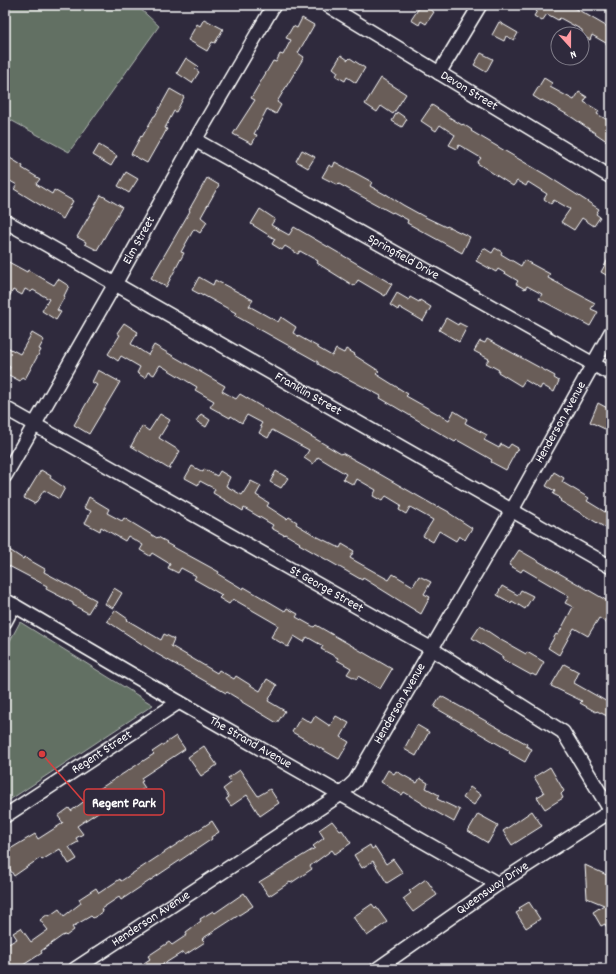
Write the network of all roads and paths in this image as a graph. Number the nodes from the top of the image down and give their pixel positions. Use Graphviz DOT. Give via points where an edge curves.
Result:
graph roads {
  1 [pos="274,5"];
  2 [pos="327,5"];
  3 [pos="480,5"];
  4 [pos="439,73"];
  5 [pos="195,140"];
  6 [pos="611,177"];
  7 [pos="5,220"];
  8 [pos="116,284"];
  9 [pos="611,332"];
  10 [pos="593,364"];
  11 [pos="611,374"];
  12 [pos="5,408"];
  13 [pos="35,424"];
  14 [pos="5,476"];
  15 [pos="512,510"];
  16 [pos="611,567"];
  17 [pos="10,603"];
  18 [pos="5,622"];
  19 [pos="432,649"];
  20 [pos="179,702"];
  21 [pos="341,794"];
  22 [pos="611,811"];
  23 [pos="5,816"];
  24 [pos="498,884"];
  25 [pos="75,969"];
  26 [pos="377,969"];
  1 -- 5 [label="street, Elm Street"];
  2 -- 4 [label="street, Devon Street"];
  3 -- 4 [label="street"];
  4 -- 6 [label="street, Devon Street"];
  5 -- 8 [label="street, Elm Street"];
  5 -- 10 [label="street, Springfield Drive"];
  7 -- 8 [label="street, Franklin Street"];
  8 -- 13 [label="street, Elm Street"];
  8 -- 15 [label="street, Franklin Street"];
  9 -- 10 [label="street, Henderson Avenue"];
  10 -- 11 [label="street, Springfield Drive"];
  10 -- 15 [label="street, Henderson Avenue"];
  12 -- 13 [label="street, St George Street"];
  13 -- 14 [label="street, Elm Street"];
  13 -- 19 [label="street, St George Street"];
  15 -- 16 [label="street, Franklin Street"];
  15 -- 19 [label="street, Henderson Avenue"];
  17 -- 18 [label="street"];
  17 -- 20 [label="street, The Strand Avenue"];
  19 -- 21 [label="street, Henderson Avenue" via="355,781"];
  19 -- 22 [label="street, St George Street" via="563,732"];
  20 -- 21 [label="street, The Strand Avenue"];
  20 -- 23 [label="street, Regent Street"];
  21 -- 24 [label="street, The Strand Avenue"];
  21 -- 25 [label="street, Henderson Avenue"];
  22 -- 24 [label="street, Queensway Drive"];
  24 -- 26 [label="street, Queensway Drive"];
}
